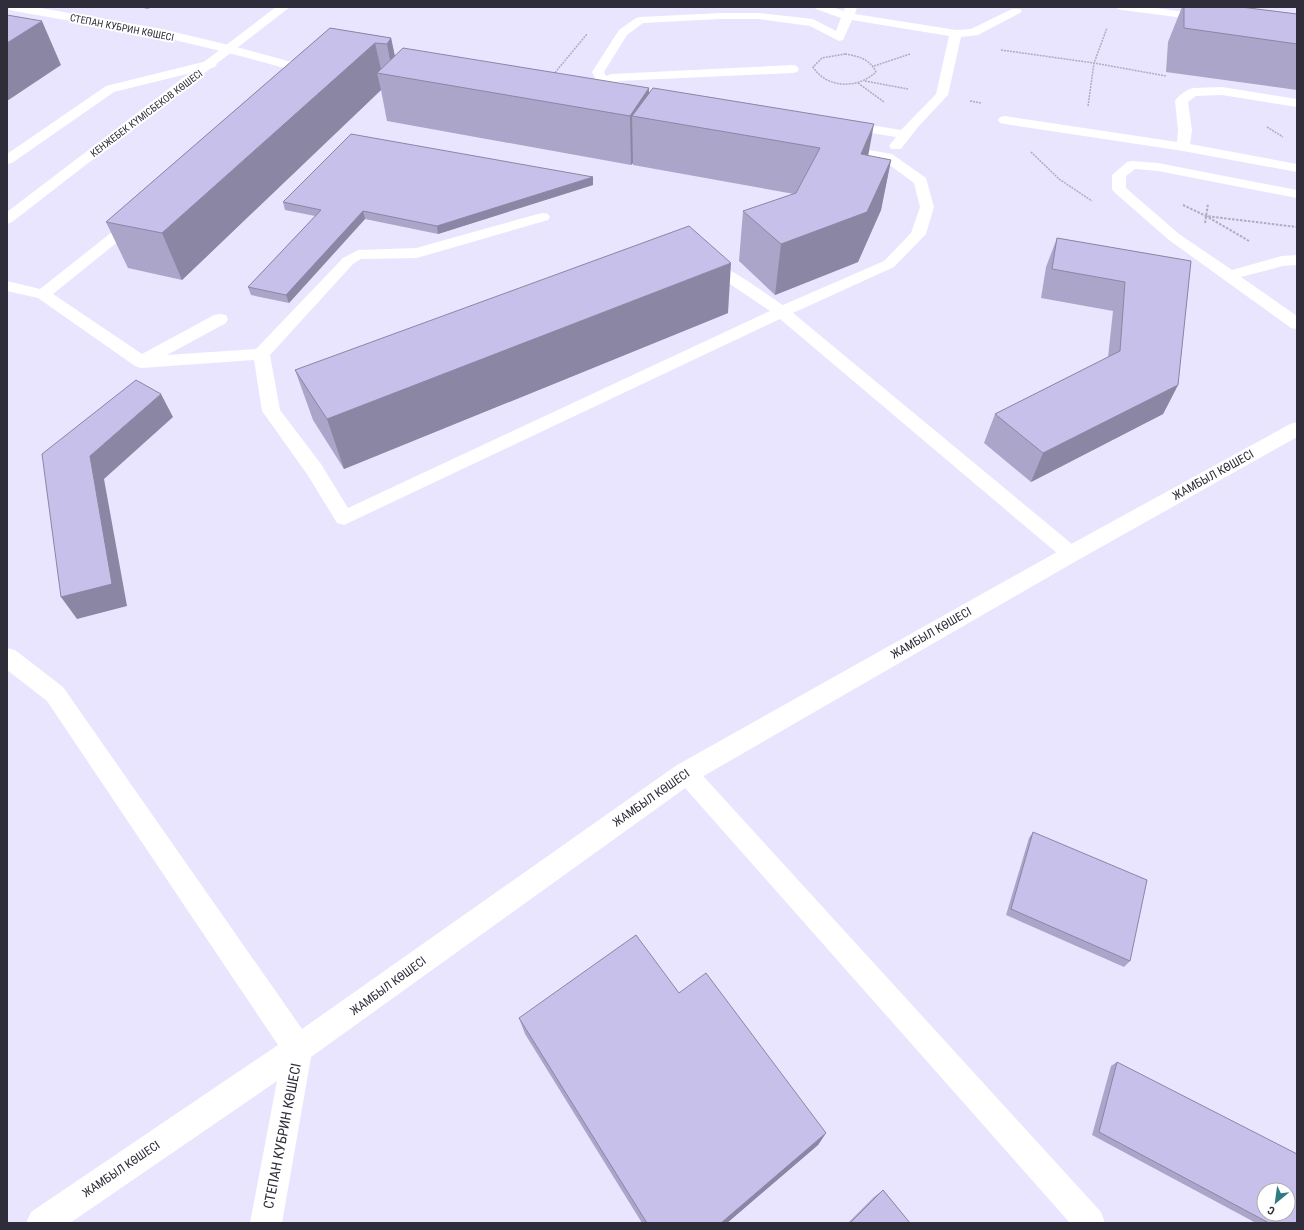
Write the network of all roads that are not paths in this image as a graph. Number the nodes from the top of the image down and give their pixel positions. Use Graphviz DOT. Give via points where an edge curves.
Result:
graph roads {
  1 [pos="14,7"];
  2 [pos="284,7"];
  3 [pos="820,7"];
  4 [pos="1122,7"];
  5 [pos="1016,11"];
  6 [pos="850,12"];
  7 [pos="1221,20"];
  8 [pos="954,40"];
  9 [pos="229,49"];
  10 [pos="211,64"];
  11 [pos="794,69"];
  12 [pos="317,76"];
  13 [pos="601,79"];
  14 [pos="645,92"];
  15 [pos="1297,103"];
  16 [pos="1005,120"];
  17 [pos="834,123"];
  18 [pos="905,135"];
  19 [pos="824,147"];
  20 [pos="1183,147"];
  21 [pos="887,157"];
  22 [pos="7,160"];
  23 [pos="1297,168"];
  24 [pos="1297,194"];
  25 [pos="149,210"];
  26 [pos="543,217"];
  27 [pos="7,219"];
  28 [pos="689,260"];
  29 [pos="1297,260"];
  30 [pos="1229,276"];
  31 [pos="7,286"];
  32 [pos="43,294"];
  33 [pos="782,312"];
  34 [pos="220,319"];
  35 [pos="1297,324"];
  36 [pos="261,354"];
  37 [pos="141,362"];
  38 [pos="1297,429"];
  39 [pos="1071,554"];
  40 [pos="7,658"];
  41 [pos="686,773"];
  42 [pos="298,1049"];
  43 [pos="42,1223"];
  44 [pos="266,1223"];
  45 [pos="1090,1223"];
  1 -- 9 [label="street, СТЕПАН КУБРИН КӨШЕСІ"];
  2 -- 9 [label="street, КЕНЖЕБЕК КҮМІСБЕКОВ КӨШЕСІ"];
  3 -- 6 [label="lane"];
  4 -- 7 [label="lane"];
  5 -- 8 [label="lane"];
  6 -- 8 [label="lane"];
  6 -- 13 [label="lane" via="839,37 813,23 759,16 637,16 598,72"];
  8 -- 18 [label="lane" via="942,95"];
  9 -- 10 [label="street, КЕНЖЕБЕК КҮМІСБЕКОВ КӨШЕСІ"];
  9 -- 12 [label="lane" via="288,65 328,64"];
  10 -- 22 [label="lane" via="110,89"];
  10 -- 27 [label="street, КЕНЖЕБЕК КҮМІСБЕКОВ КӨШЕСІ"];
  11 -- 13 [label="lane"];
  13 -- 14 [label="lane" via="622,88"];
  15 -- 20 [label="lane" via="1222,91 1193,92 1181,101 1185,130"];
  16 -- 20 [label="lane"];
  17 -- 18 [label="lane"];
  18 -- 21 [label="lane"];
  19 -- 21 [label="lane"];
  20 -- 23 [label="lane"];
  21 -- 33 [label="lane" via="921,181 927,207 918,234 890,264"];
  24 -- 30 [label="lane" via="1158,167 1132,165 1119,175 1119,189 1174,237"];
  25 -- 32 [label="lane"];
  26 -- 36 [label="lane" via="417,252 358,255 348,261"];
  28 -- 33 [label="lane" via="704,264 734,279"];
  29 -- 30 [label="lane" via="1282,261"];
  30 -- 35 [label="lane"];
  31 -- 32 [label="lane"];
  32 -- 37 [label="lane"];
  33 -- 36 [label="lane" via="344,518 314,470 271,411"];
  33 -- 39 [label="lane"];
  34 -- 37 [label="lane"];
  36 -- 37 [label="lane"];
  38 -- 39 [label="street, ЖАМБЫЛ КӨШЕСІ"];
  39 -- 41 [label="street, ЖАМБЫЛ КӨШЕСІ"];
  40 -- 42 [label="street" via="55,694"];
  41 -- 42 [label="street, ЖАМБЫЛ КӨШЕСІ"];
  41 -- 45 [label="lane"];
  42 -- 43 [label="street, ЖАМБЫЛ КӨШЕСІ"];
  42 -- 44 [label="street, СТЕПАН КУБРИН КӨШЕСІ"];
}
